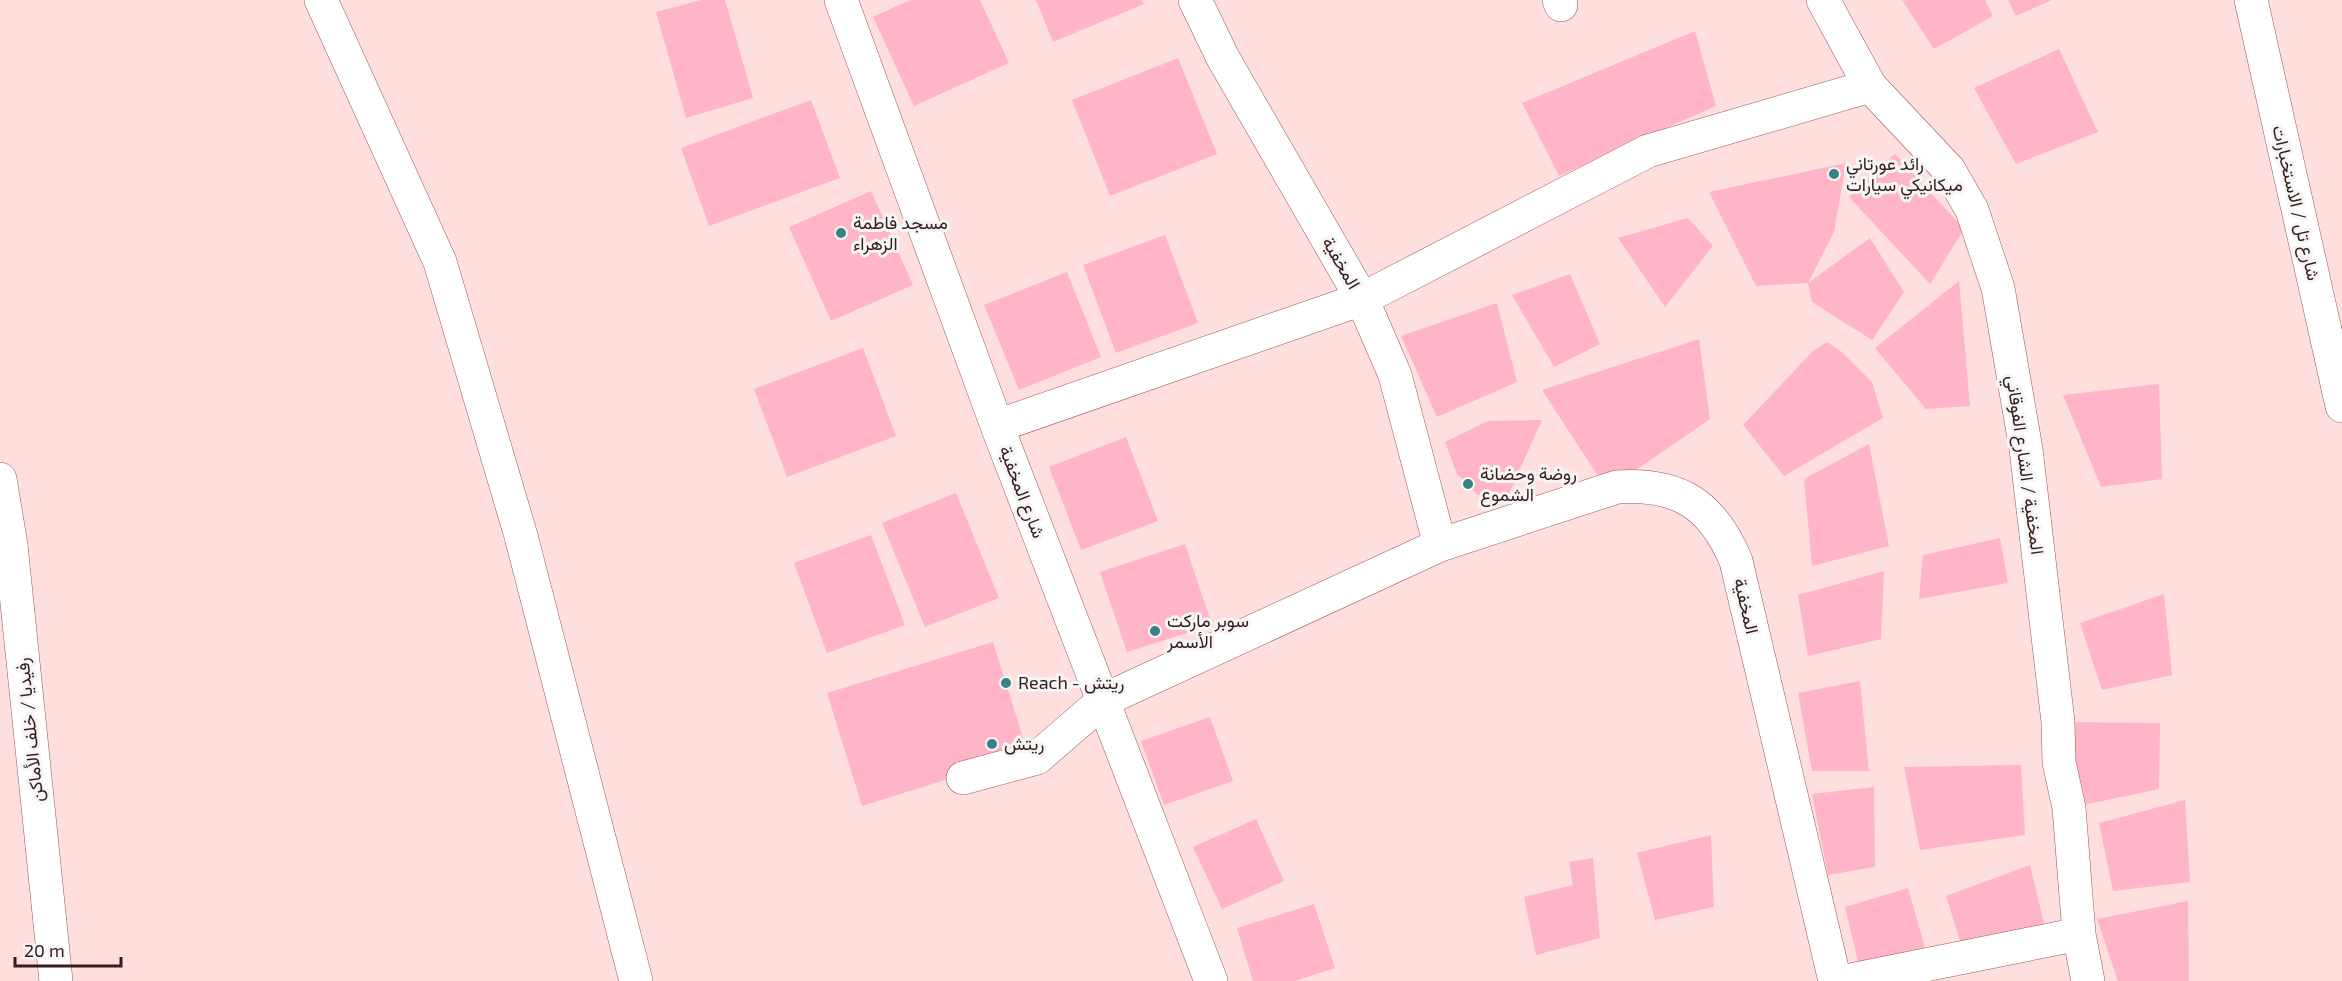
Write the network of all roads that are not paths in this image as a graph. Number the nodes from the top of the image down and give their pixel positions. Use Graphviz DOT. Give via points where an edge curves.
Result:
graph roads {
  1 [pos="321,0"];
  2 [pos="841,0"];
  3 [pos="1196,0"];
  4 [pos="1823,0"];
  5 [pos="2251,0"];
  6 [pos="1870,86"];
  7 [pos="1362,299"];
  8 [pos="2342,406"];
  9 [pos="997,426"];
  10 [pos="0,479"];
  11 [pos="1440,545"];
  12 [pos="6,555"];
  13 [pos="1104,700"];
  14 [pos="963,778"];
  15 [pos="2079,934"];
  16 [pos="56,981"];
  17 [pos="636,981"];
  18 [pos="1211,981"];
  19 [pos="1835,981"];
  20 [pos="1846,981"];
  21 [pos="2088,981"];
  1 -- 17 [label="street" via="440,262 521,536"];
  2 -- 9 [label="street, شارع المخفية"];
  3 -- 7 [label="street, المخفية" via="1223,58"];
  4 -- 6 [label="street, المخفية / الشارع الفوقاني"];
  5 -- 8 [label="street, شارع تل / الاستخبارات"];
  6 -- 7 [label="street" via="1648,151"];
  6 -- 15 [label="street, المخفية / الشارع الفوقاني" via="1949,170 1972,210 1998,288 2026,449 2058,722 2058,762 2069,808"];
  7 -- 9 [label="street"];
  7 -- 11 [label="street, المخفية" via="1395,375"];
  9 -- 13 [label="street, شارع المخفية"];
  10 -- 12 [label="street, رفيديا / خلف الأماكن"];
  11 -- 13 [label="street, المخفية"];
  11 -- 19 [label="street, المخفية" via="1617,487 1649,487 1679,495 1713,520 1726,536 1736,561"];
  12 -- 16 [label="street, رفيديا / خلف الأماكن"];
  13 -- 14 [label="street, المخفية" via="1037,758"];
  13 -- 18 [label="street, شارع المخفية"];
  15 -- 20 [label="street"];
  15 -- 21 [label="street, المخفية / الشارع الفوقاني"];
}
